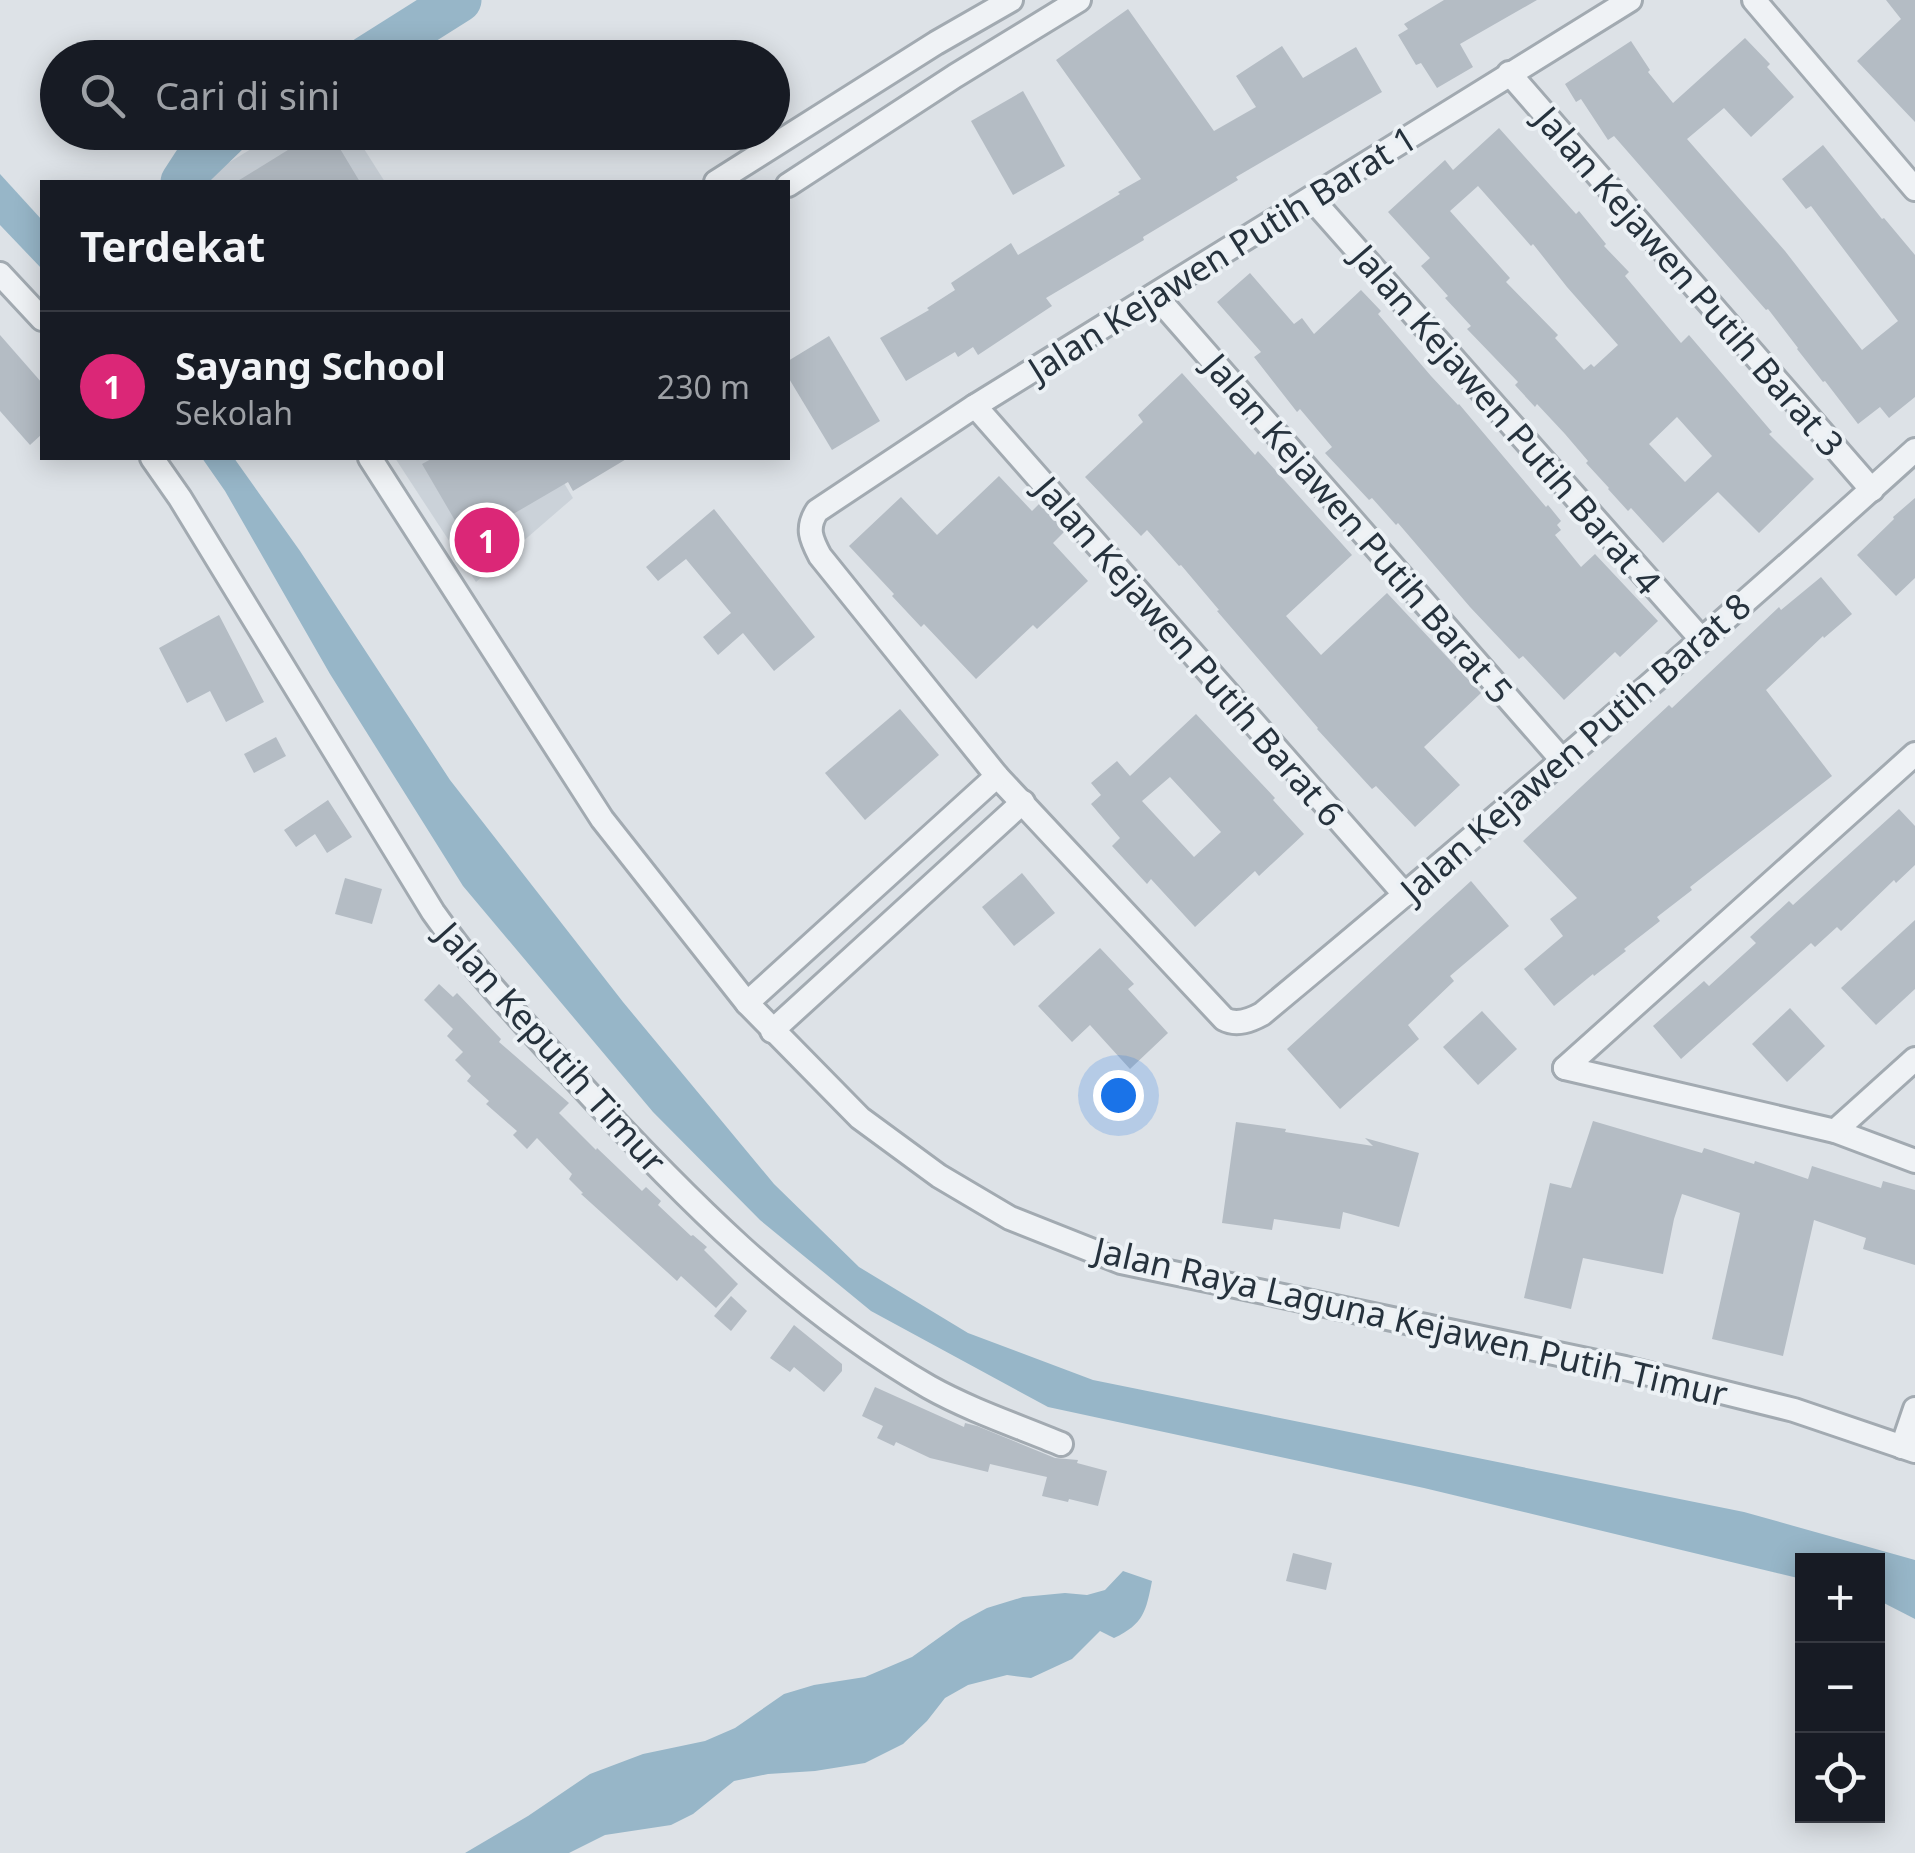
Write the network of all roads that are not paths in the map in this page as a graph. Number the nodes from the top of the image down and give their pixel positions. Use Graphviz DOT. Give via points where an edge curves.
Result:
graph roads {
  1 [pos="1011,0"];
  2 [pos="1079,0"];
  3 [pos="1630,0"];
  4 [pos="1754,0"];
  5 [pos="1509,73"];
  6 [pos="790,136"];
  7 [pos="767,150"];
  8 [pos="719,180"];
  9 [pos="790,183"];
  10 [pos="1915,189"];
  11 [pos="1312,199"];
  12 [pos="0,274"];
  13 [pos="1155,295"];
  14 [pos="40,317"];
  15 [pos="975,406"];
  16 [pos="1915,450"];
  17 [pos="153,460"];
  18 [pos="371,460"];
  19 [pos="1872,490"];
  20 [pos="1701,639"];
  21 [pos="1915,754"];
  22 [pos="1562,760"];
  23 [pos="997,776"];
  24 [pos="1023,802"];
  25 [pos="881,881"];
  26 [pos="1405,895"];
  27 [pos="908,909"];
  28 [pos="747,1004"];
  29 [pos="772,1031"];
  30 [pos="1915,1059"];
  31 [pos="1835,1131"];
  32 [pos="1915,1161"];
  33 [pos="1915,1409"];
  34 [pos="1061,1444"];
  35 [pos="1908,1449"];
  1 -- 6 [label="street"];
  2 -- 9 [label="street"];
  3 -- 5 [label="street, Jalan Kejawen Putih Barat 1"];
  4 -- 10 [label="street"];
  5 -- 11 [label="street, Jalan Kejawen Putih Barat 1"];
  5 -- 19 [label="street, Jalan Kejawen Putih Barat 3"];
  7 -- 8 [label="street"];
  11 -- 13 [label="street, Jalan Kejawen Putih Barat 1"];
  11 -- 20 [label="street, Jalan Kejawen Putih Barat 4"];
  12 -- 14 [label="street"];
  13 -- 15 [label="street, Jalan Kejawen Putih Barat 1"];
  13 -- 22 [label="street, Jalan Kejawen Putih Barat 5"];
  15 -- 23 [label="street, Jalan Kejawen Putih Barat 1" via="817,511 810,537"];
  15 -- 26 [label="street, Jalan Kejawen Putih Barat 6"];
  16 -- 19 [label="street, Jalan Kejawen Putih Barat 8"];
  17 -- 34 [label="street, Jalan Keputih Timur" via="432,912 586,1091 709,1220 852,1335 932,1388"];
  18 -- 28 [label="street, Jalan Raya Laguna Kejawen Putih Timur" via="602,819"];
  19 -- 20 [label="street, Jalan Kejawen Putih Barat 8"];
  20 -- 22 [label="street, Jalan Kejawen Putih Barat 8"];
  21 -- 31 [label="street" via="1565,1068"];
  22 -- 26 [label="street, Jalan Kejawen Putih Barat 8"];
  23 -- 24 [label="street"];
  23 -- 25 [label="street"];
  24 -- 26 [label="street, Jalan Kejawen Putih Barat 8" via="1230,1022 1262,1014"];
  24 -- 27 [label="street"];
  25 -- 27 [label="street"];
  25 -- 28 [label="street"];
  27 -- 29 [label="street"];
  28 -- 29 [label="street, Jalan Raya Laguna Kejawen Putih Timur"];
  29 -- 35 [label="street, Jalan Raya Laguna Kejawen Putih Timur" via="860,1118 939,1176 1010,1218 1121,1262 1625,1368 1794,1410"];
  30 -- 31 [label="street"];
  31 -- 32 [label="street"];
  33 -- 35 [label="street"];
}
